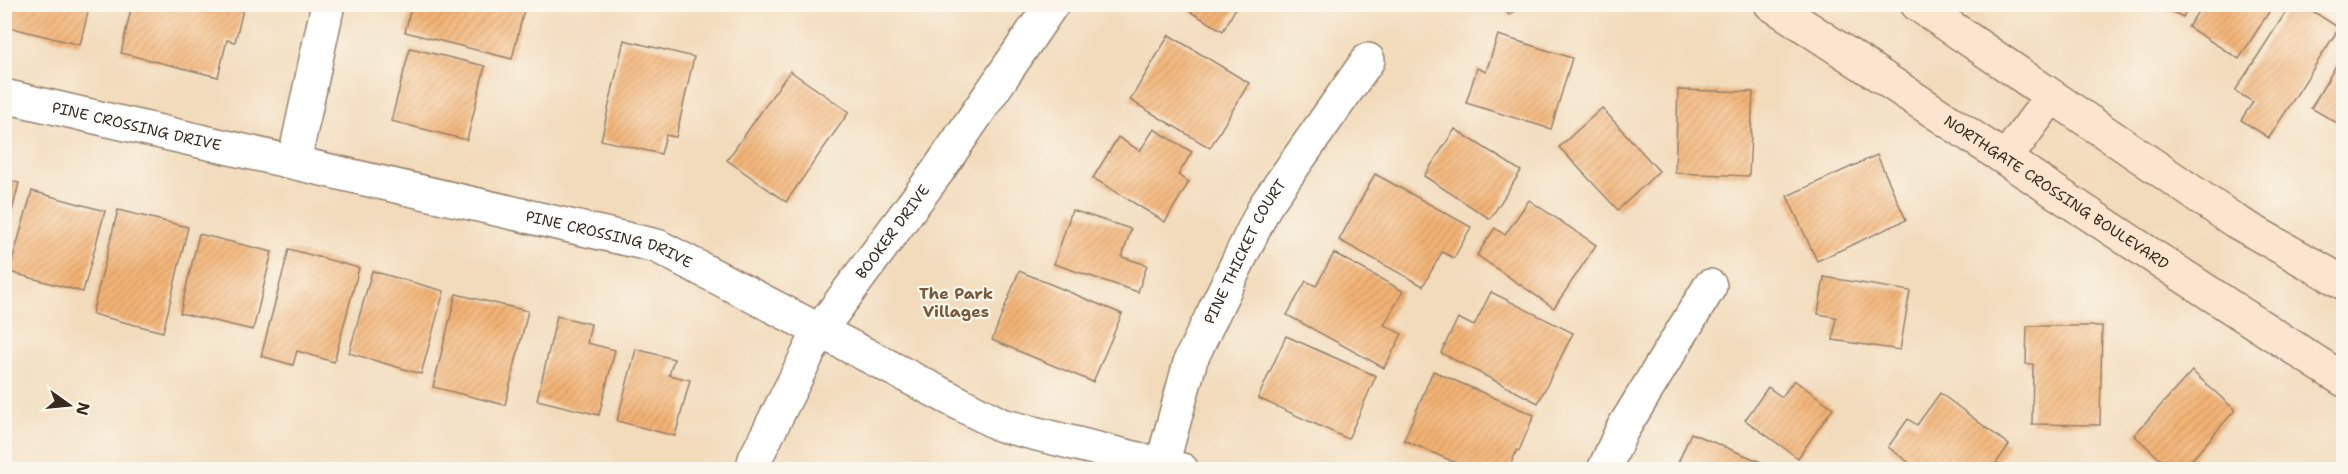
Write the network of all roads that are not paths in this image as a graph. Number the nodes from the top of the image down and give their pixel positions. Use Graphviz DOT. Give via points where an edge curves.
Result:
graph roads {
  1 [pos="328,4"];
  2 [pos="1052,4"];
  3 [pos="1771,4"];
  4 [pos="1917,4"];
  5 [pos="1368,60"];
  6 [pos="4,96"];
  7 [pos="2051,97"];
  8 [pos="2006,158"];
  9 [pos="294,162"];
  10 [pos="2343,283"];
  11 [pos="1710,286"];
  12 [pos="820,330"];
  13 [pos="2343,380"];
  14 [pos="1172,467"];
  15 [pos="752,470"];
  16 [pos="1604,470"];
  1 -- 9 [label="street"];
  2 -- 12 [label="street, BOOKER DRIVE" via="937,172"];
  3 -- 8 [label="main road, NORTHGATE CROSSING BOULEVARD"];
  4 -- 7 [label="main road"];
  5 -- 14 [label="street, PINE THICKET COURT" via="1265,206 1191,359"];
  6 -- 9 [label="street, PINE CROSSING DRIVE"];
  7 -- 8 [label="main road"];
  7 -- 10 [label="main road" via="2235,220"];
  8 -- 13 [label="main road, NORTHGATE CROSSING BOULEVARD"];
  9 -- 12 [label="street, PINE CROSSING DRIVE" via="657,246"];
  11 -- 16 [label="street" via="1622,430"];
  12 -- 14 [label="street, PINE CROSSING DRIVE" via="1001,424"];
  12 -- 15 [label="street, BOOKER DRIVE"];
}
